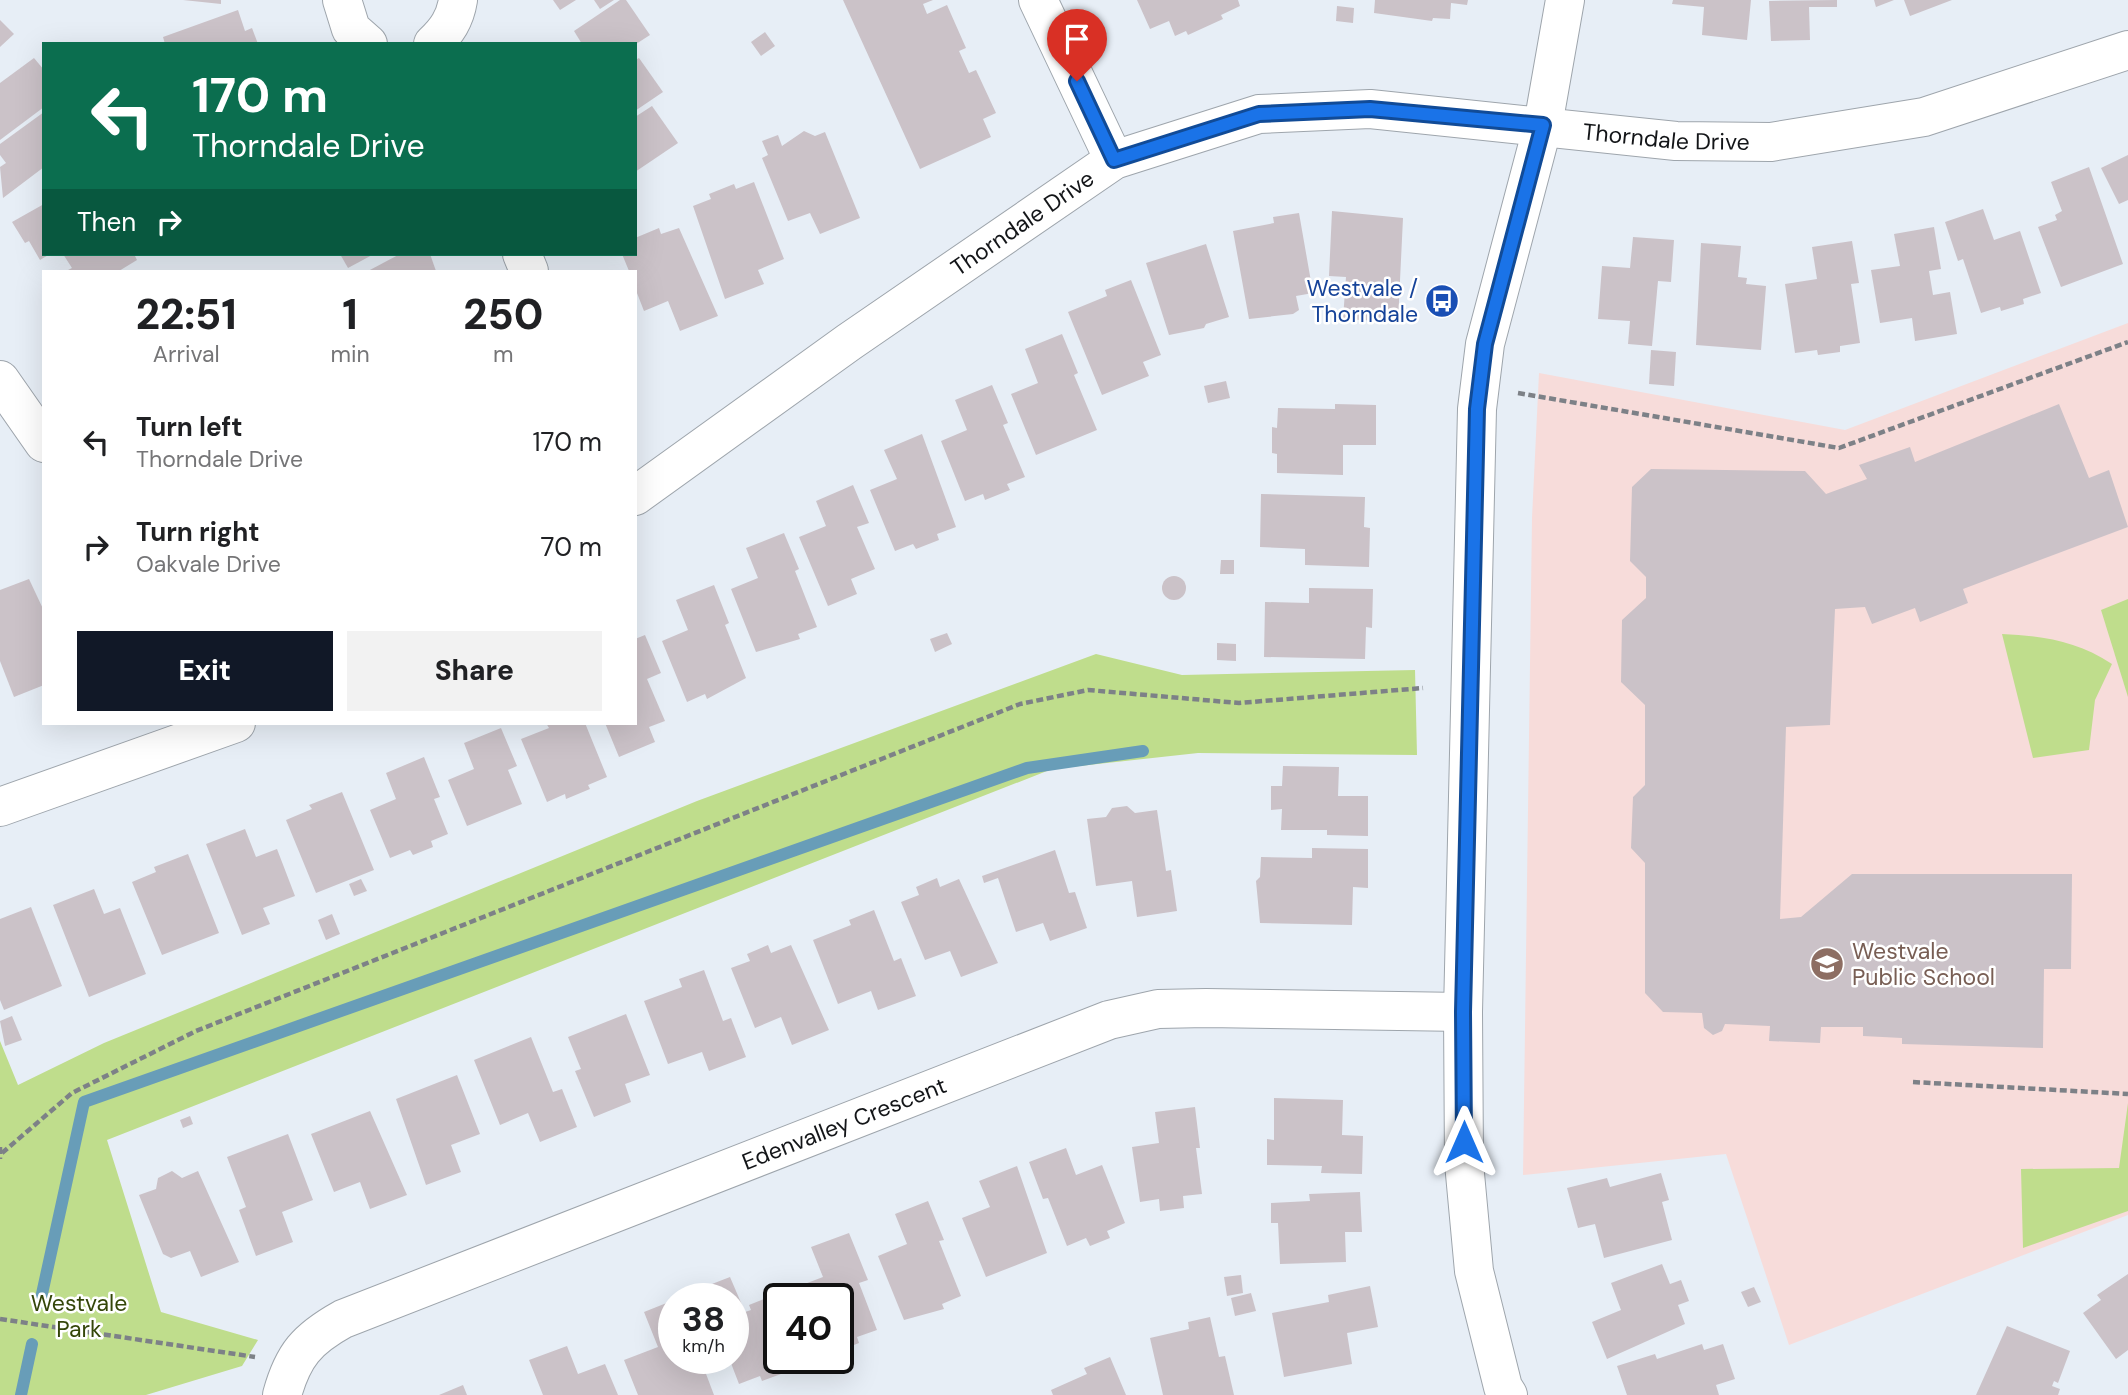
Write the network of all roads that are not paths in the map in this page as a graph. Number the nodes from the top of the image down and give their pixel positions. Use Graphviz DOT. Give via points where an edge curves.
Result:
graph roads {
  1 [pos="342,0"];
  2 [pos="458,0"];
  3 [pos="1038,0"];
  4 [pos="1565,0"];
  5 [pos="366,42"];
  6 [pos="435,42"];
  7 [pos="2128,50"];
  8 [pos="1543,125"];
  9 [pos="1114,160"];
  10 [pos="0,380"];
  11 [pos="42,440"];
  12 [pos="638,486"];
  13 [pos="226,725"];
  14 [pos="189,732"];
  15 [pos="0,807"];
  16 [pos="1463,1012"];
  17 [pos="286,1381"];
  18 [pos="1499,1392"];
  1 -- 5 [label="street" via="351,29"];
  2 -- 6 [label="street" via="447,31"];
  3 -- 9 [label="street"];
  4 -- 8 [label="street"];
  7 -- 8 [label="street, Thorndale Drive" via="1924,117 1771,142 1676,141"];
  8 -- 9 [label="street, Thorndale Drive" via="1370,109 1259,114"];
  8 -- 16 [label="street" via="1485,344 1479,387"];
  9 -- 12 [label="street, Thorndale Drive"];
  10 -- 11 [label="street"];
  13 -- 14 [label="street"];
  14 -- 15 [label="street"];
  16 -- 17 [label="street, Edenvalley Crescent" via="1158,1009 1109,1020 343,1319 314,1335"];
  16 -- 18 [label="street" via="1464,1163 1474,1272"];
}
